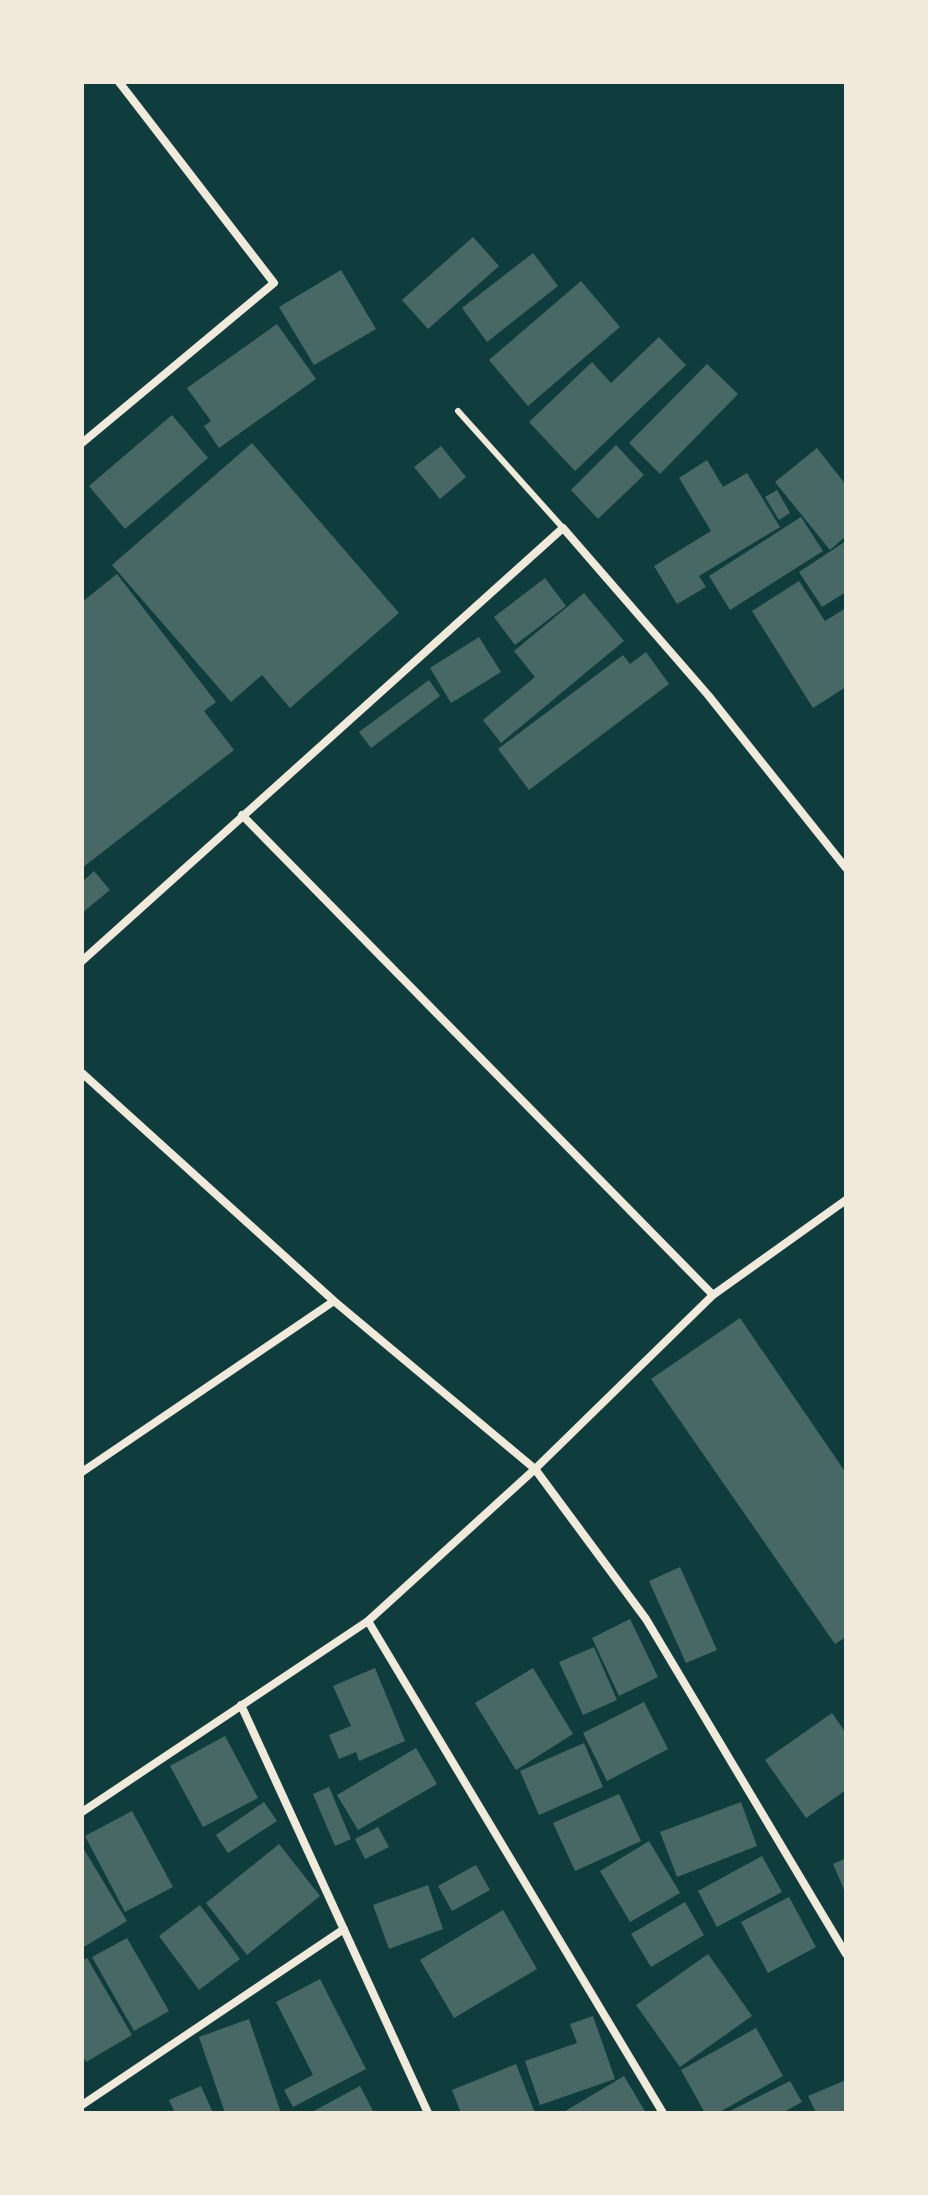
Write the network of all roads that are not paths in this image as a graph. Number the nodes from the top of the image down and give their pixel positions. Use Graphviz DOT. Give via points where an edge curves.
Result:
graph roads {
  1 [pos="119,82"];
  2 [pos="458,411"];
  3 [pos="82,443"];
  4 [pos="563,528"];
  5 [pos="242,815"];
  6 [pos="846,868"];
  7 [pos="82,961"];
  8 [pos="82,1073"];
  9 [pos="846,1200"];
  10 [pos="713,1295"];
  11 [pos="334,1301"];
  12 [pos="535,1469"];
  13 [pos="82,1472"];
  14 [pos="368,1621"];
  15 [pos="241,1705"];
  16 [pos="82,1812"];
  17 [pos="344,1929"];
  18 [pos="846,1954"];
  19 [pos="82,2105"];
  20 [pos="428,2113"];
  21 [pos="663,2113"];
  1 -- 3 [label="street" via="274,283"];
  2 -- 4 [label="lane"];
  4 -- 5 [label="street"];
  4 -- 6 [label="street" via="708,695"];
  5 -- 7 [label="street"];
  5 -- 10 [label="street"];
  8 -- 11 [label="street"];
  9 -- 10 [label="street"];
  10 -- 12 [label="street"];
  11 -- 12 [label="street"];
  11 -- 13 [label="street"];
  12 -- 14 [label="street"];
  12 -- 18 [label="street" via="646,1619"];
  14 -- 15 [label="street"];
  14 -- 21 [label="street"];
  15 -- 16 [label="street"];
  15 -- 17 [label="street"];
  17 -- 19 [label="street"];
  17 -- 20 [label="street"];
}
